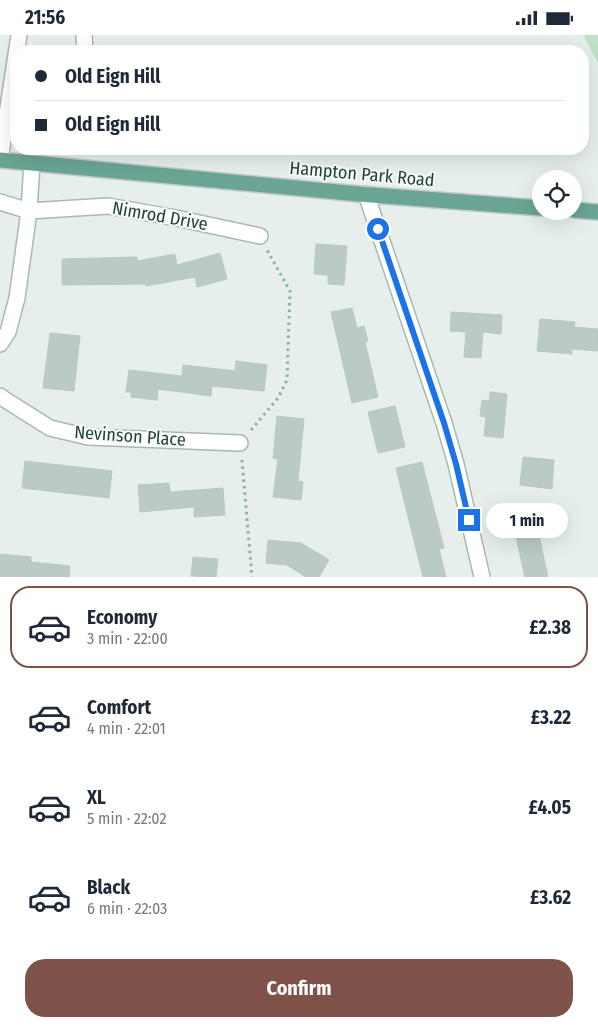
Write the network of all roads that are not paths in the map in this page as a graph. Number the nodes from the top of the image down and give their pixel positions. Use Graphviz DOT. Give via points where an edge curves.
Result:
graph roads {
  1 [pos="10,94"];
  2 [pos="0,160"];
  3 [pos="32,163"];
  4 [pos="366,194"];
  5 [pos="0,203"];
  6 [pos="532,207"];
  7 [pos="29,211"];
  8 [pos="582,211"];
  9 [pos="598,212"];
  10 [pos="260,236"];
  11 [pos="0,343"];
  12 [pos="0,395"];
  13 [pos="240,443"];
  14 [pos="482,577"];
  1 -- 2 [label="street"];
  2 -- 3 [label="main road, Hampton Park Road"];
  3 -- 4 [label="main road, Hampton Park Road"];
  3 -- 7 [label="street"];
  4 -- 6 [label="main road, Hampton Park Road"];
  4 -- 14 [label="street" via="444,423"];
  5 -- 7 [label="street, Nimrod Drive"];
  7 -- 10 [label="street, Nimrod Drive" via="108,206"];
  7 -- 11 [label="street" via="17,299 8,332"];
  8 -- 9 [label="main road"];
  12 -- 13 [label="street, Nevinson Place" via="50,428 88,437"];
}
